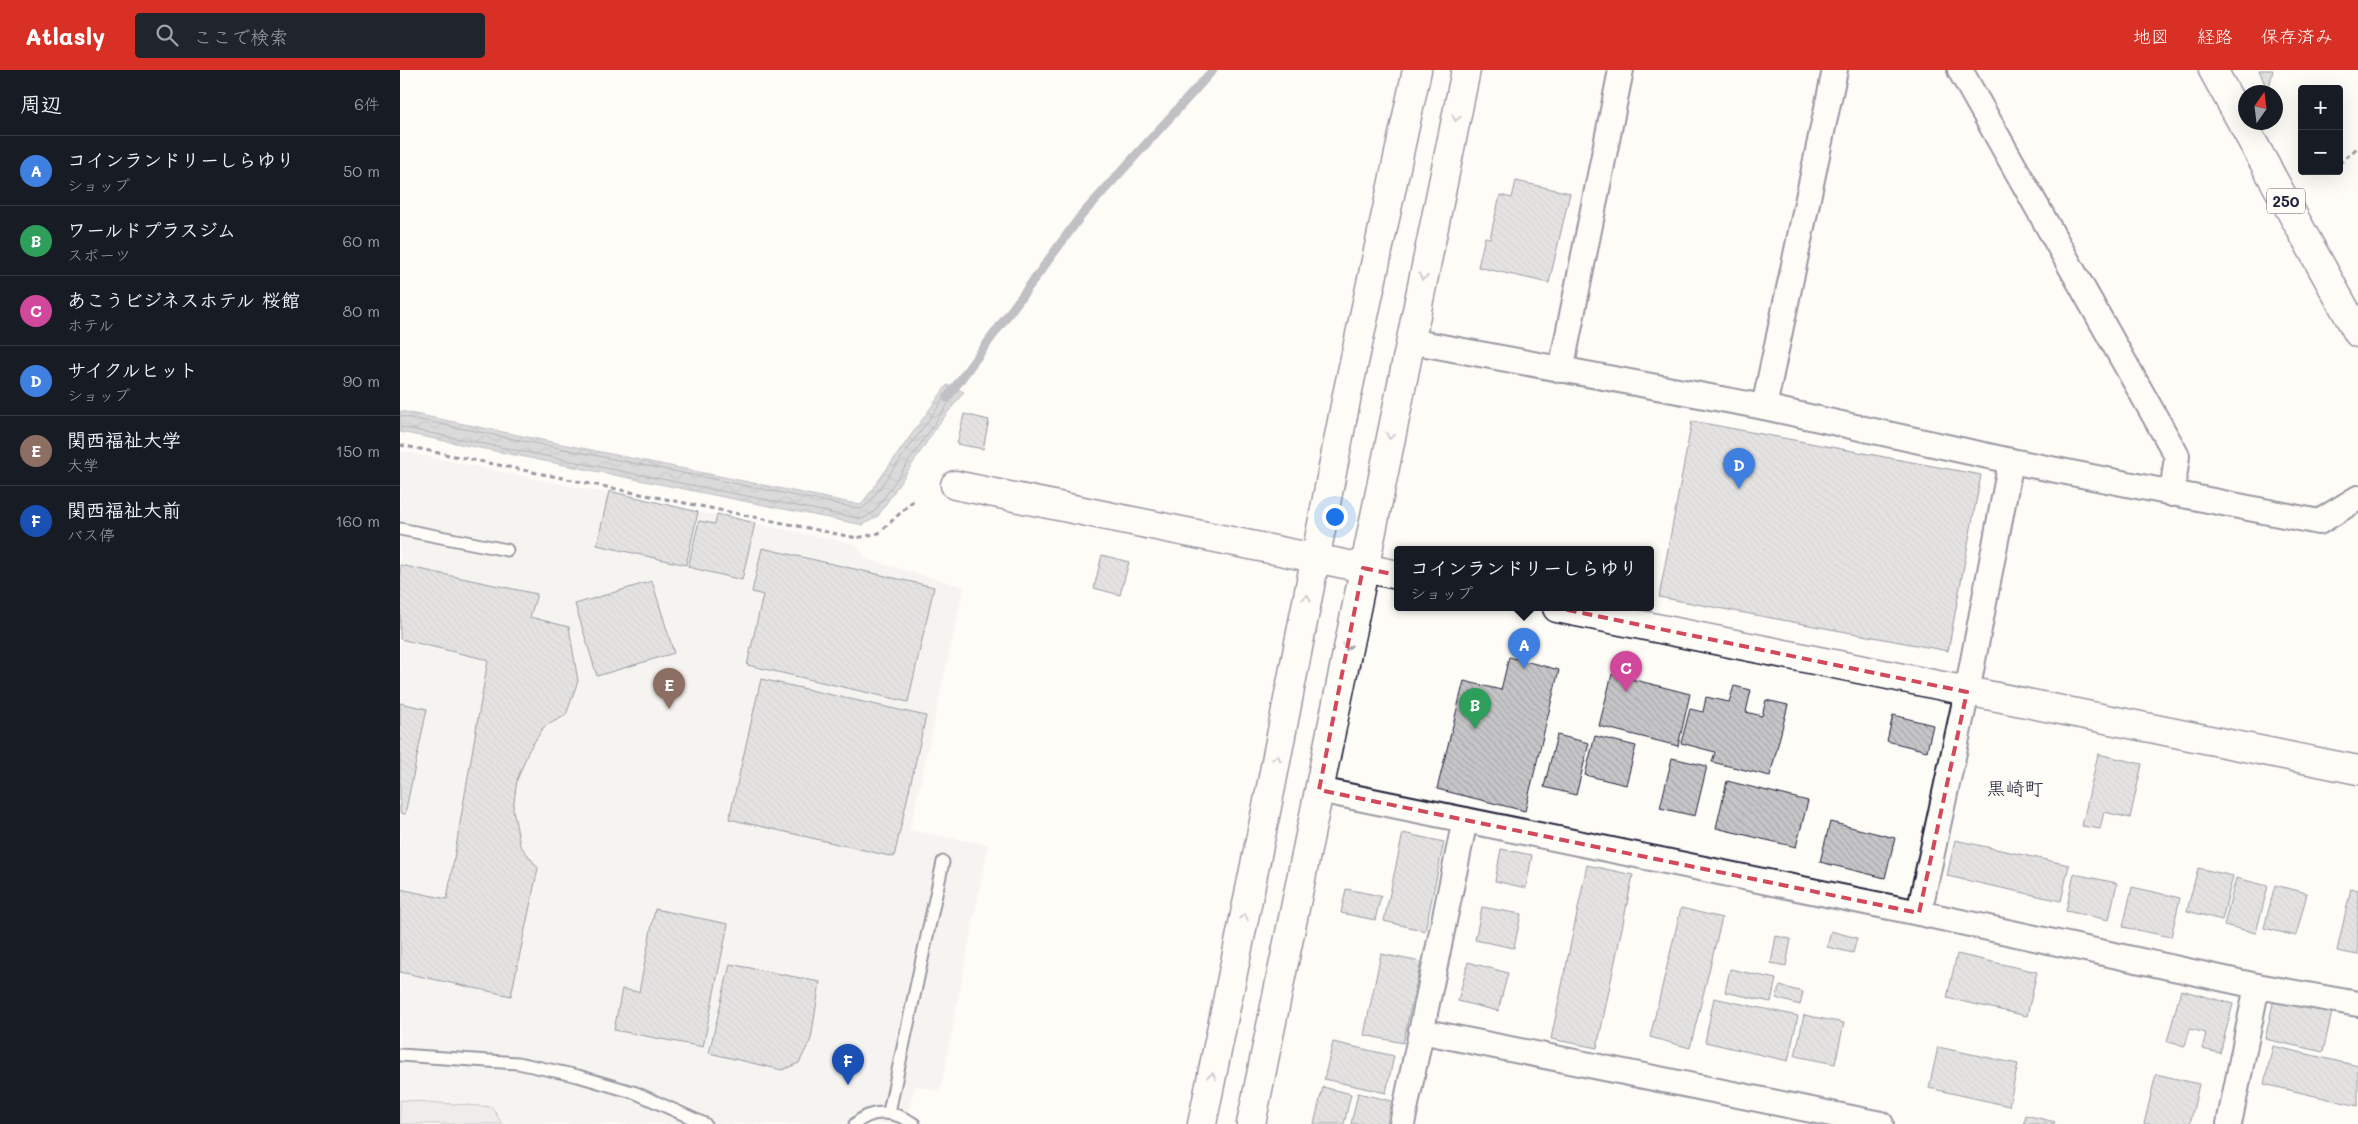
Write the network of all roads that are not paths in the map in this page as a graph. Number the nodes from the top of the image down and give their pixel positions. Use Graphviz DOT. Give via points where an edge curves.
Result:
graph roads {
  1 [pos="1417,70"];
  2 [pos="1466,70"];
  3 [pos="1621,70"];
  4 [pos="1834,70"];
  5 [pos="1960,70"];
  6 [pos="2214,70"];
  7 [pos="2358,333"];
  8 [pos="1410,341"];
  9 [pos="1561,370"];
  10 [pos="1764,408"];
  11 [pos="2011,461"];
  12 [pos="955,485"];
  13 [pos="2172,494"];
  14 [pos="2358,498"];
  15 [pos="400,529"];
  16 [pos="507,550"];
  17 [pos="1315,560"];
  18 [pos="1363,568"];
  19 [pos="1394,574"];
  20 [pos="1572,611"];
  21 [pos="1967,692"];
  22 [pos="2358,770"];
  23 [pos="1319,790"];
  24 [pos="1465,820"];
  25 [pos="943,862"];
  26 [pos="1919,912"];
  27 [pos="2257,986"];
  28 [pos="2358,1004"];
  29 [pos="1421,1031"];
  30 [pos="400,1055"];
  31 [pos="889,1112"];
  32 [pos="705,1124"];
  33 [pos="854,1124"];
  34 [pos="914,1124"];
  35 [pos="1202,1124"];
  36 [pos="1251,1124"];
  37 [pos="1402,1124"];
  38 [pos="1881,1124"];
  39 [pos="2229,1124"];
  1 -- 17 [label="main road"];
  2 -- 8 [label="main road, one-way"];
  3 -- 9 [label="street"];
  4 -- 10 [label="street"];
  5 -- 13 [label="street" via="2178,456"];
  6 -- 7 [label="main road, 250"];
  8 -- 9 [label="street"];
  8 -- 18 [label="main road, one-way"];
  9 -- 10 [label="street"];
  10 -- 11 [label="street"];
  11 -- 13 [label="street"];
  11 -- 21 [label="street"];
  12 -- 17 [label="main road"];
  13 -- 14 [label="street" via="2318,522"];
  15 -- 16 [label="lane"];
  17 -- 18 [label="main road"];
  35 -- 17 [label="main road, one-way"];
  18 -- 19 [label="main road"];
  18 -- 23 [label="main road, one-way"];
  20 -- 21 [label="main road"];
  21 -- 22 [label="main road"];
  21 -- 26 [label="street"];
  23 -- 24 [label="street"];
  23 -- 36 [label="main road"];
  24 -- 26 [label="street"];
  24 -- 29 [label="street"];
  25 -- 31 [label="lane"];
  26 -- 27 [label="street"];
  27 -- 28 [label="street"];
  27 -- 39 [label="street"];
  29 -- 37 [label="street"];
  29 -- 38 [label="street"];
  30 -- 32 [label="lane" via="518,1063 578,1076 636,1093"];
  31 -- 33 [label="lane" via="875,1113"];
  31 -- 34 [label="lane"];
}
